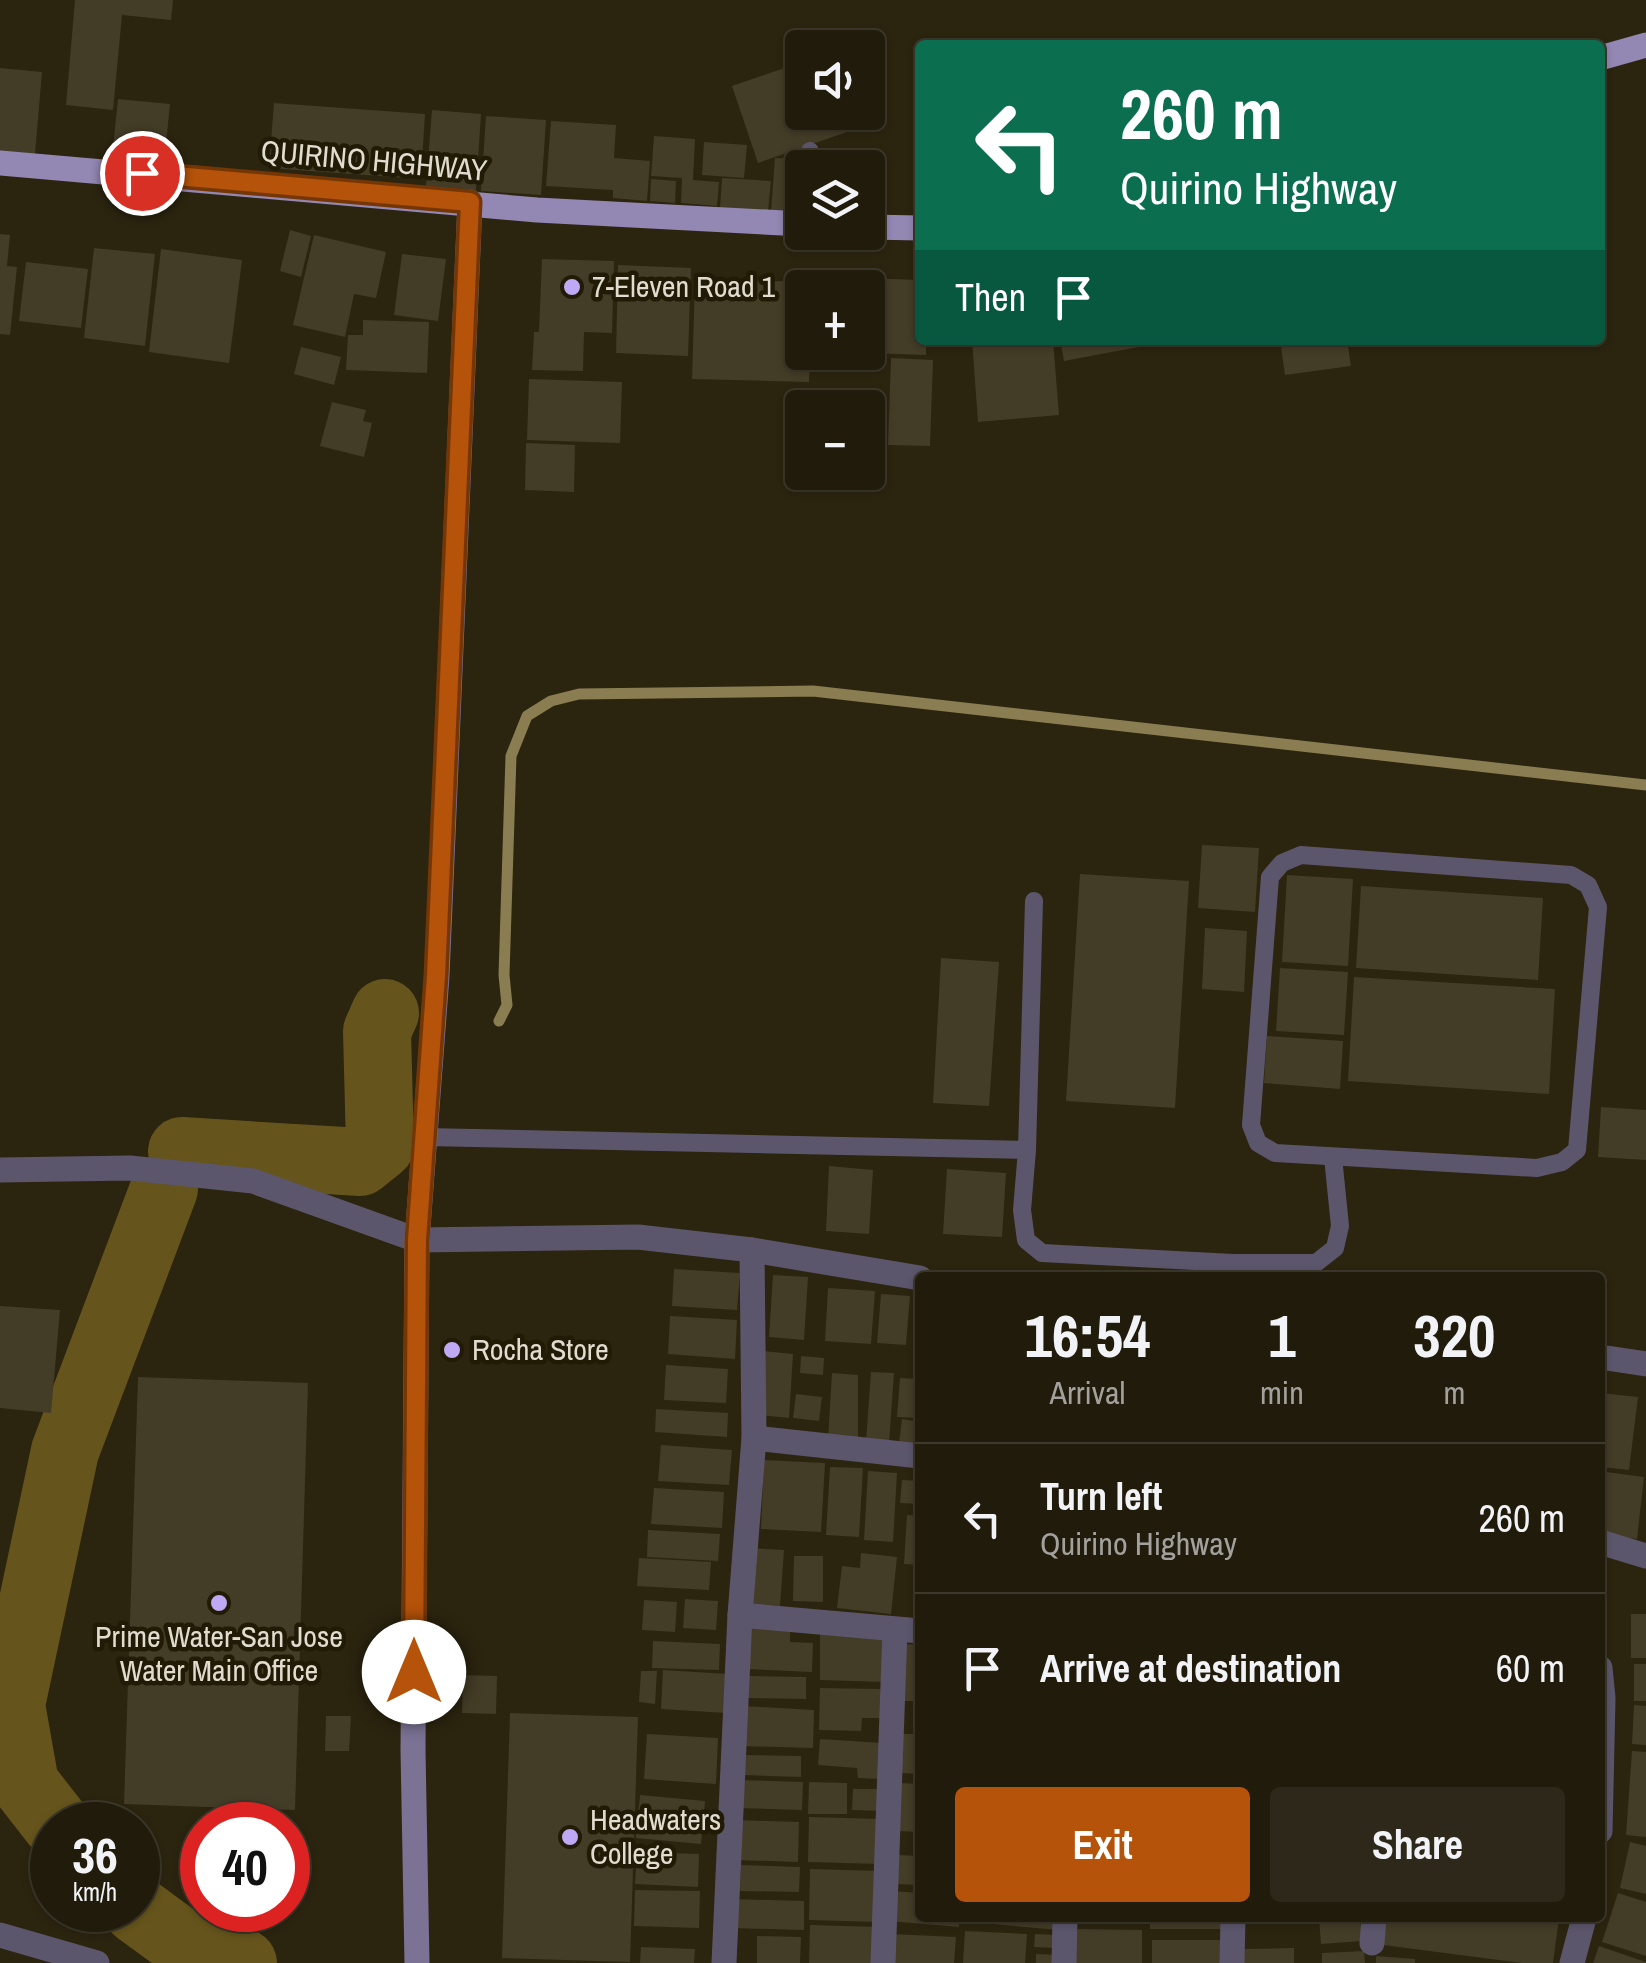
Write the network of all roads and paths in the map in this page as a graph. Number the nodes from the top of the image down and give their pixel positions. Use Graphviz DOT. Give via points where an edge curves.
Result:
graph roads {
  1 [pos="1646,44"];
  2 [pos="1605,56"];
  3 [pos="0,162"];
  4 [pos="470,202"];
  5 [pos="785,223"];
  6 [pos="885,227"];
  7 [pos="915,228"];
  8 [pos="1034,901"];
  9 [pos="425,1137"];
  10 [pos="1027,1150"];
  11 [pos="1333,1158"];
  12 [pos="0,1170"];
  13 [pos="417,1240"];
  14 [pos="752,1250"];
  15 [pos="915,1277"];
  16 [pos="1605,1358"];
  17 [pos="1646,1364"];
  18 [pos="754,1438"];
  19 [pos="915,1455"];
  20 [pos="1605,1544"];
  21 [pos="1646,1556"];
  22 [pos="740,1615"];
  23 [pos="907,1630"];
  24 [pos="1065,1922"];
  25 [pos="1234,1922"];
  26 [pos="1583,1922"];
  27 [pos="0,1935"];
  28 [pos="97,1963"];
  29 [pos="417,1963"];
  30 [pos="724,1963"];
  31 [pos="883,1963"];
  32 [pos="1064,1963"];
  33 [pos="1232,1963"];
  34 [pos="1572,1963"];
  1 -- 2 [label="main road"];
  3 -- 4 [label="main road, QUIRINO HIGHWAY"];
  4 -- 5 [label="main road, QUIRINO HIGHWAY"];
  4 -- 9 [label="street"];
  6 -- 7 [label="main road"];
  8 -- 10 [label="lane"];
  9 -- 10 [label="lane"];
  9 -- 13 [label="street"];
  10 -- 11 [label="lane" via="1026,1240 1042,1253 1233,1263 1316,1263 1335,1248 1340,1226"];
  11 -- 11 [label="lane" via="1275,1153 1258,1143 1251,1125 1270,877 1282,863 1301,855 1570,875 1588,885 1598,907 1576,1150 1562,1162 1537,1168"];
  12 -- 13 [label="street" via="130,1168 253,1181"];
  13 -- 14 [label="street" via="638,1237"];
  13 -- 29 [label="street"];
  14 -- 15 [label="street"];
  14 -- 18 [label="street"];
  16 -- 17 [label="street"];
  18 -- 19 [label="street"];
  18 -- 22 [label="street"];
  20 -- 21 [label="street"];
  22 -- 23 [label="street"];
  22 -- 30 [label="street"];
  23 -- 31 [label="street"];
  24 -- 32 [label="street"];
  25 -- 33 [label="street"];
  26 -- 34 [label="street"];
  27 -- 28 [label="street"];
}
